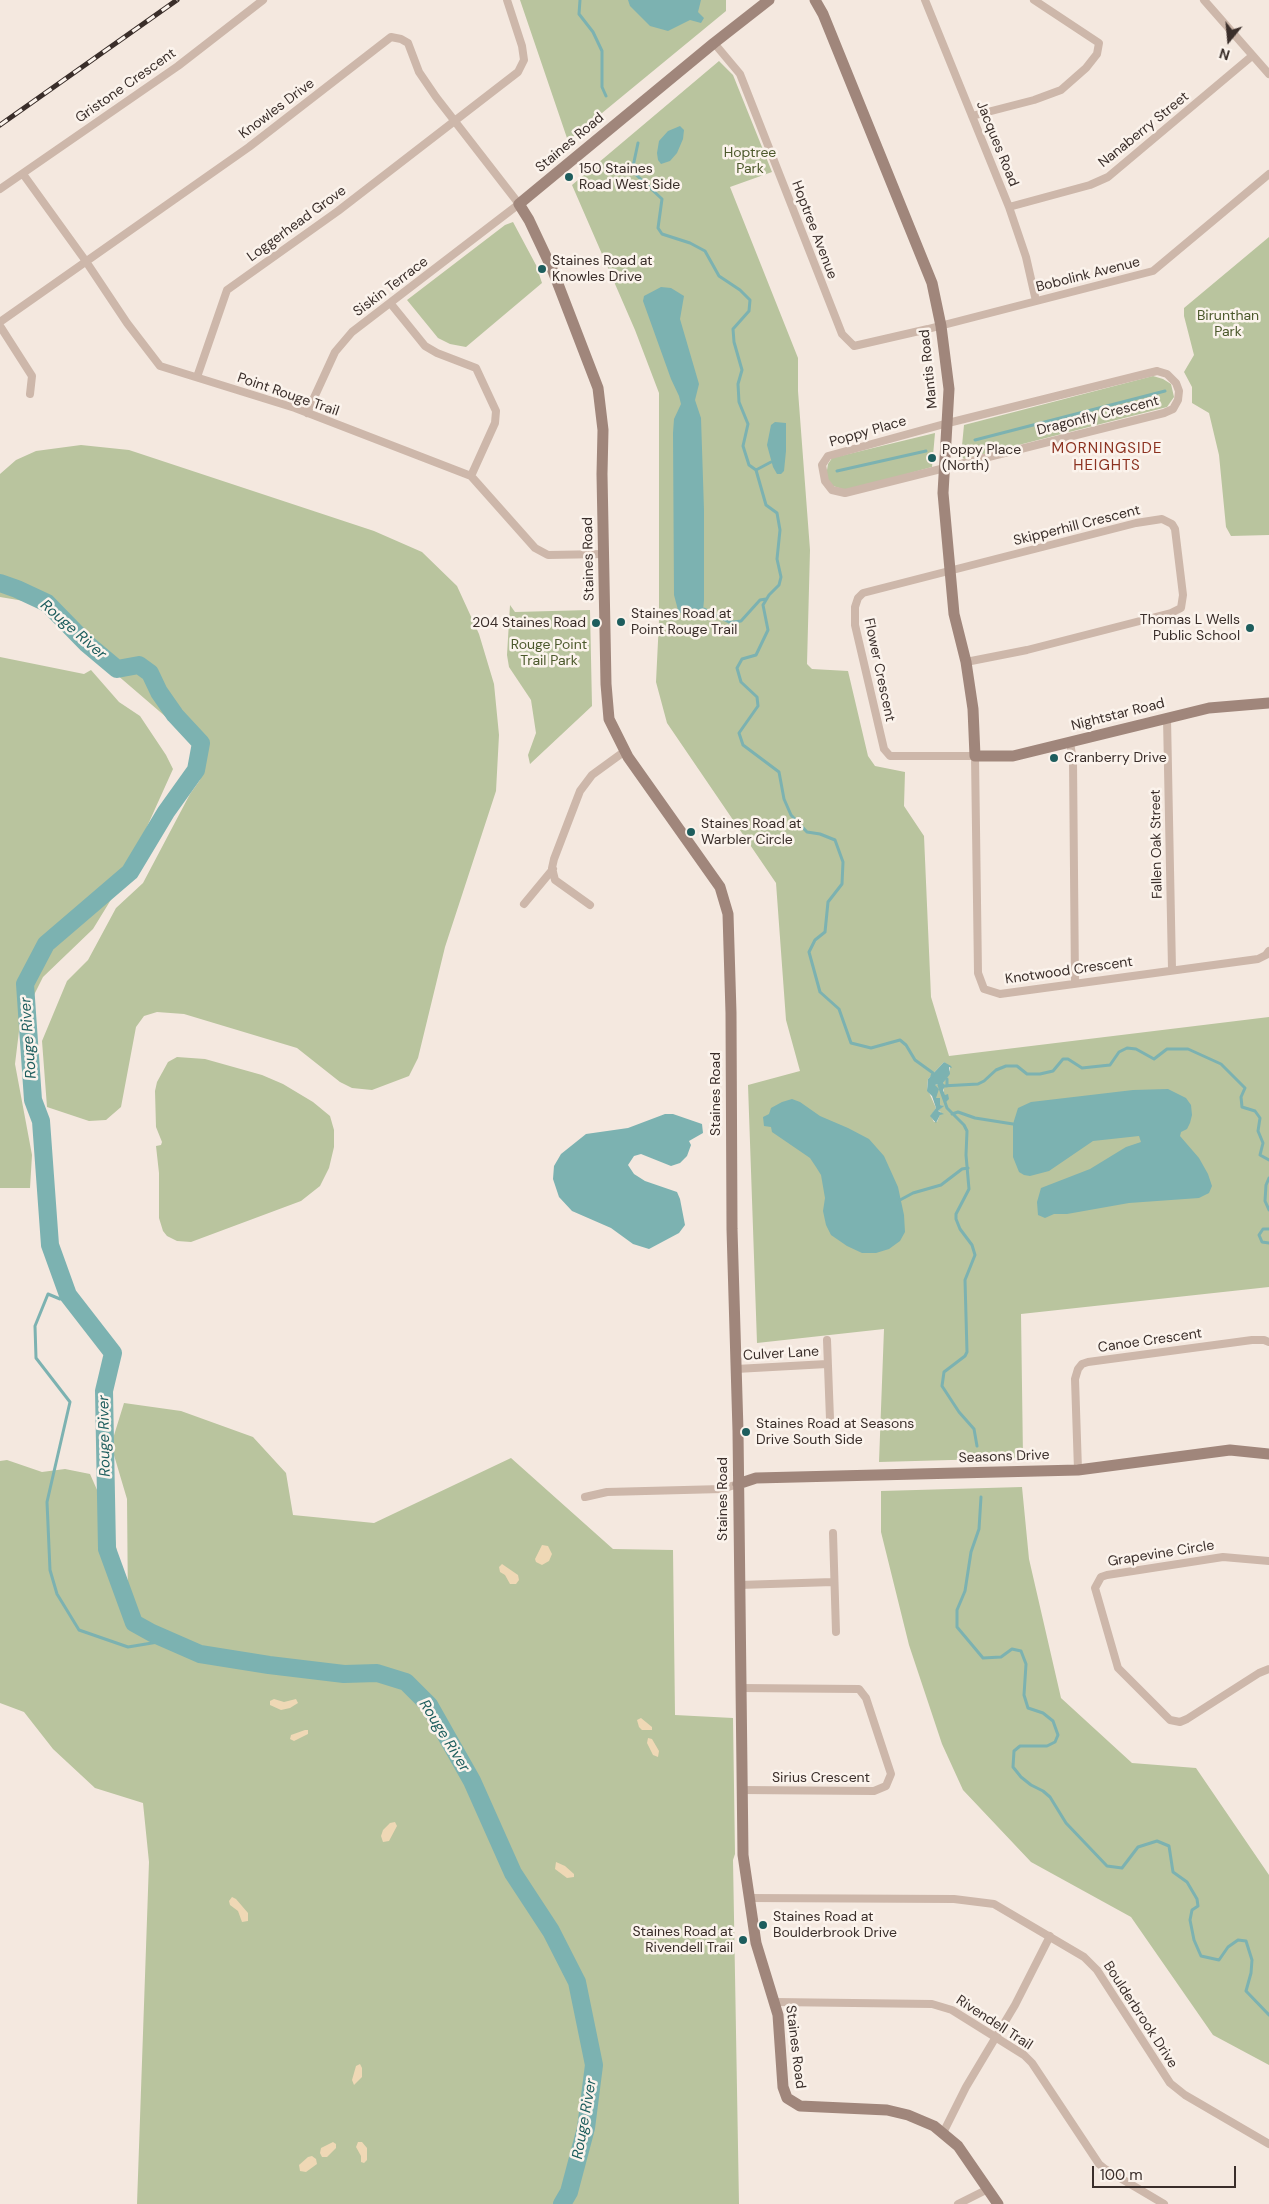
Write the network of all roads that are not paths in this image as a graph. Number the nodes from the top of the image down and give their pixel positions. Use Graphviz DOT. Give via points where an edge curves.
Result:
graph roads {
  1 [pos="263,0"];
  2 [pos="507,0"];
  3 [pos="768,0"];
  4 [pos="815,0"];
  5 [pos="925,0"];
  6 [pos="1034,0"];
  7 [pos="1204,0"];
  8 [pos="714,43"];
  9 [pos="1252,56"];
  10 [pos="1269,74"];
  11 [pos="972,116"];
  12 [pos="455,121"];
  13 [pos="23,174"];
  14 [pos="1269,174"];
  15 [pos="0,189"];
  16 [pos="519,204"];
  17 [pos="1009,207"];
  18 [pos="85,260"];
  19 [pos="1036,301"];
  20 [pos="390,304"];
  21 [pos="0,322"];
  22 [pos="0,326"];
  23 [pos="941,326"];
  24 [pos="197,377"];
  25 [pos="30,394"];
  26 [pos="307,413"];
  27 [pos="948,423"];
  28 [pos="945,468"];
  29 [pos="471,476"];
  30 [pos="604,554"];
  31 [pos="950,570"];
  32 [pos="966,662"];
  33 [pos="1269,703"];
  34 [pos="1167,718"];
  35 [pos="1070,742"];
  36 [pos="625,751"];
  37 [pos="974,756"];
  38 [pos="553,869"];
  39 [pos="524,904"];
  40 [pos="590,906"];
  41 [pos="1269,951"];
  42 [pos="1172,969"];
  43 [pos="1075,983"];
  44 [pos="827,1340"];
  45 [pos="1269,1342"];
  46 [pos="827,1364"];
  47 [pos="736,1369"];
  48 [pos="830,1419"];
  49 [pos="1269,1454"];
  50 [pos="1078,1470"];
  51 [pos="738,1484"];
  52 [pos="585,1497"];
  53 [pos="833,1533"];
  54 [pos="1269,1561"];
  55 [pos="833,1582"];
  56 [pos="739,1585"];
  57 [pos="836,1632"];
  58 [pos="1269,1668"];
  59 [pos="740,1688"];
  60 [pos="742,1790"];
  61 [pos="749,1898"];
  62 [pos="1050,1936"];
  63 [pos="774,2002"];
  64 [pos="996,2037"];
  65 [pos="943,2133"];
  66 [pos="1269,2144"];
  67 [pos="988,2189"];
  68 [pos="958,2204"];
  69 [pos="998,2204"];
  70 [pos="1164,2204"];
  1 -- 13 [label="street, Gristone Crescent" via="178,66"];
  2 -- 12 [label="street" via="524,60 518,72"];
  3 -- 8 [label="street, Staines Road"];
  4 -- 23 [label="street, Mantis Road" via="932,283"];
  5 -- 11 [label="street, Jacques Road"];
  6 -- 11 [label="street" via="1099,44 1097,54 1061,90"];
  7 -- 9 [label="street"];
  8 -- 16 [label="street, Staines Road"];
  8 -- 23 [label="street, Hoptree Avenue" via="740,74 842,334 854,346"];
  9 -- 10 [label="street"];
  9 -- 17 [label="street, Nanaberry Street" via="1108,177"];
  11 -- 17 [label="street, Jacques Road"];
  12 -- 16 [label="street, Knowles Drive"];
  12 -- 18 [label="street, Knowles Drive" via="419,72 408,43 391,37 249,147"];
  12 -- 24 [label="street, Loggerhead Grove" via="338,211 227,290"];
  13 -- 15 [label="street, Gristone Crescent"];
  13 -- 18 [label="street, Point Rouge Trail"];
  14 -- 19 [label="street, Bobolink Avenue" via="1153,271"];
  16 -- 20 [label="street, Siskin Terrace"];
  16 -- 30 [label="street, Staines Road" via="553,271 598,388 603,430"];
  17 -- 19 [label="street, Jacques Road"];
  18 -- 21 [label="street, Knowles Drive"];
  18 -- 24 [label="street, Point Rouge Trail" via="160,366"];
  19 -- 23 [label="street, Bobolink Avenue"];
  20 -- 26 [label="street, Siskin Terrace" via="352,332 335,352"];
  20 -- 29 [label="street" via="425,346 476,368 496,412 495,423"];
  22 -- 25 [label="street" via="32,376"];
  23 -- 27 [label="street, Mantis Road" via="949,389"];
  24 -- 26 [label="street, Point Rouge Trail"];
  26 -- 29 [label="street, Point Rouge Trail"];
  27 -- 28 [label="street, Mantis Road"];
  27 -- 28 [label="street, Poppy Place" via="828,456 822,465 825,481 832,490 845,493"];
  27 -- 28 [label="street, Dragonfly Crescent" via="1157,371 1167,374 1179,391 1173,409 1164,414"];
  28 -- 31 [label="street, Mantis Road" via="943,493"];
  29 -- 30 [label="street, Point Rouge Trail" via="535,548 548,555"];
  30 -- 36 [label="street, Staines Road" via="606,693 609,718"];
  31 -- 32 [label="street, Mantis Road" via="954,614"];
  31 -- 32 [label="street, Skipperhill Crescent" via="1136,523 1162,519 1175,529 1182,608 1046,645"];
  31 -- 37 [label="street, Flower Crescent" via="864,593 855,607 855,625 884,749 890,756"];
  32 -- 37 [label="street, Mantis Road" via="973,709"];
  33 -- 34 [label="street, Nightstar Road" via="1209,708"];
  34 -- 35 [label="street, Nightstar Road"];
  34 -- 42 [label="street, Fallen Oak Street"];
  35 -- 37 [label="street, Nightstar Road" via="1013,756"];
  35 -- 43 [label="street" via="1073,761"];
  36 -- 38 [label="street" via="592,776 580,791"];
  36 -- 47 [label="street, Staines Road" via="720,887 728,914"];
  37 -- 43 [label="street, Knotwood Crescent" via="978,973 984,989 1000,994"];
  38 -- 39 [label="street"];
  38 -- 40 [label="street" via="555,880"];
  41 -- 42 [label="street, Knotwood Crescent" via="1258,959"];
  42 -- 43 [label="street, Knotwood Crescent"];
  44 -- 46 [label="street, Culver Lane"];
  45 -- 50 [label="street, Canoe Crescent" via="1252,1340 1082,1364 1075,1379"];
  46 -- 47 [label="street, Culver Lane"];
  46 -- 48 [label="street, Culver Lane"];
  47 -- 51 [label="street, Staines Road"];
  49 -- 50 [label="street, Seasons Drive" via="1220,1451"];
  50 -- 51 [label="street, Seasons Drive" via="756,1478"];
  51 -- 52 [label="street" via="722,1489 608,1492"];
  51 -- 56 [label="street, Staines Road"];
  53 -- 55 [label="street"];
  54 -- 58 [label="street, Grapevine Circle" via="1232,1556 1136,1570 1101,1577 1095,1588 1118,1668 1170,1720 1180,1722 1187,1719"];
  55 -- 56 [label="street"];
  55 -- 57 [label="street"];
  56 -- 59 [label="street, Staines Road"];
  59 -- 60 [label="street, Staines Road"];
  59 -- 60 [label="street, Sirius Crescent" via="859,1689 866,1698 890,1774 886,1786 874,1791"];
  60 -- 61 [label="street, Staines Road" via="743,1855"];
  61 -- 62 [label="street, Boulderbrook Drive" via="972,1900 994,1904"];
  61 -- 63 [label="street, Staines Road" via="756,1943"];
  62 -- 64 [label="street"];
  62 -- 66 [label="street, Boulderbrook Drive" via="1092,1964 1170,2083"];
  63 -- 64 [label="street, Rivendell Trail" via="932,2004 952,2010"];
  63 -- 65 [label="street, Staines Road" via="781,2044 782,2083 791,2102 805,2107 894,2111 924,2121"];
  64 -- 65 [label="street"];
  64 -- 70 [label="street, Rivendell Trail" via="1032,2063 1099,2164"];
  65 -- 67 [label="street, Staines Road" via="964,2154"];
  67 -- 68 [label="street"];
  67 -- 69 [label="street, Staines Road"];
}
